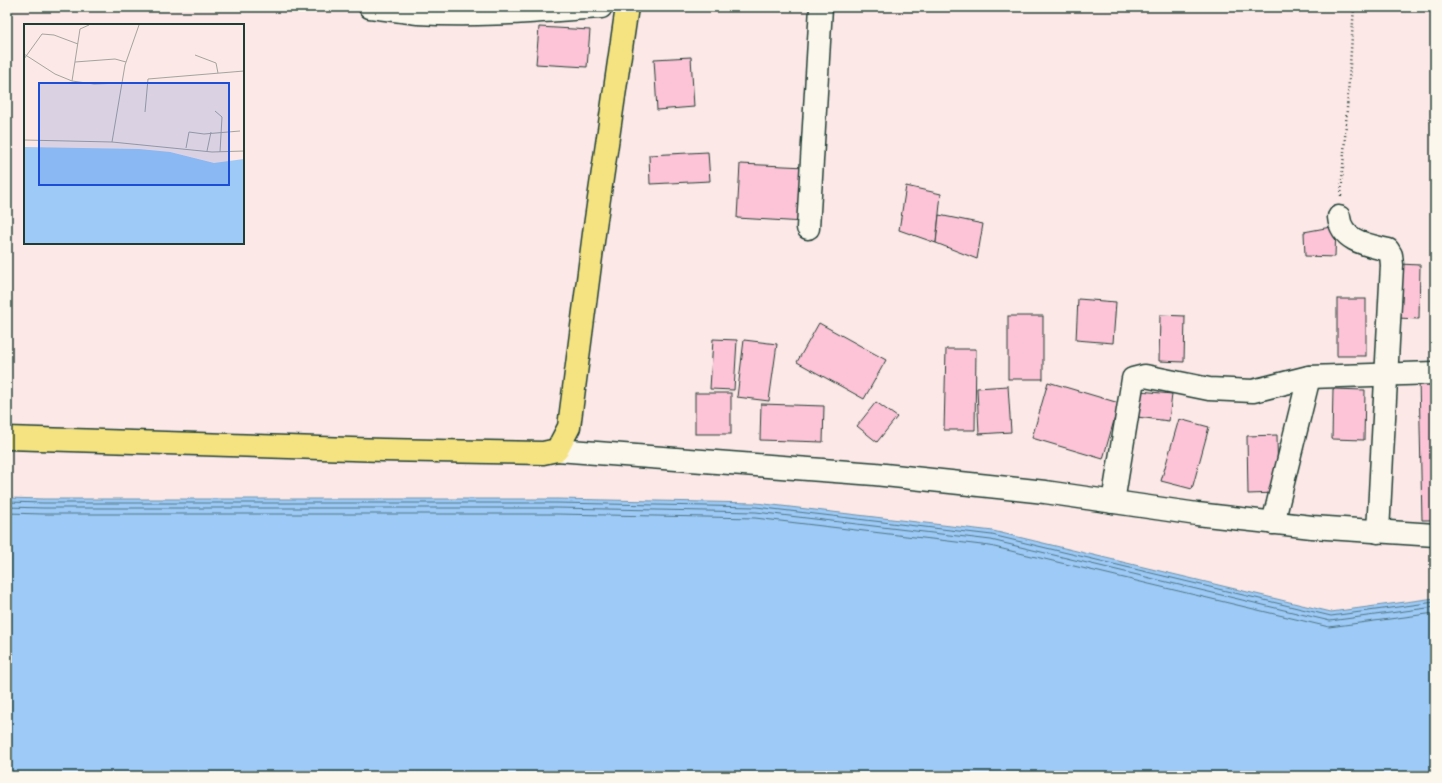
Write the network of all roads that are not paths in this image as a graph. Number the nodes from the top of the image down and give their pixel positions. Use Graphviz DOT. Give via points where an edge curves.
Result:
graph roads {
  1 [pos="370,7"];
  2 [pos="601,7"];
  3 [pos="627,7"];
  4 [pos="821,7"];
  5 [pos="1339,217"];
  6 [pos="808,228"];
  7 [pos="1435,373"];
  8 [pos="1386,375"];
  9 [pos="1309,377"];
  10 [pos="7,438"];
  11 [pos="557,450"];
  12 [pos="1114,502"];
  13 [pos="1273,523"];
  14 [pos="1378,532"];
  15 [pos="1435,535"];
  1 -- 2 [label="street" via="419,13 511,13"];
  3 -- 11 [label="main road" via="594,226 569,427"];
  4 -- 6 [label="street"];
  5 -- 8 [label="street" via="1340,226 1350,238 1388,250 1391,255"];
  7 -- 8 [label="street"];
  8 -- 9 [label="street"];
  8 -- 14 [label="street"];
  9 -- 12 [label="street" via="1253,391 1209,389 1145,376 1136,377"];
  9 -- 13 [label="street"];
  10 -- 11 [label="main road" via="391,450 543,453"];
  11 -- 12 [label="street" via="875,474"];
  12 -- 13 [label="street"];
  13 -- 14 [label="street"];
  14 -- 15 [label="street"];
}
